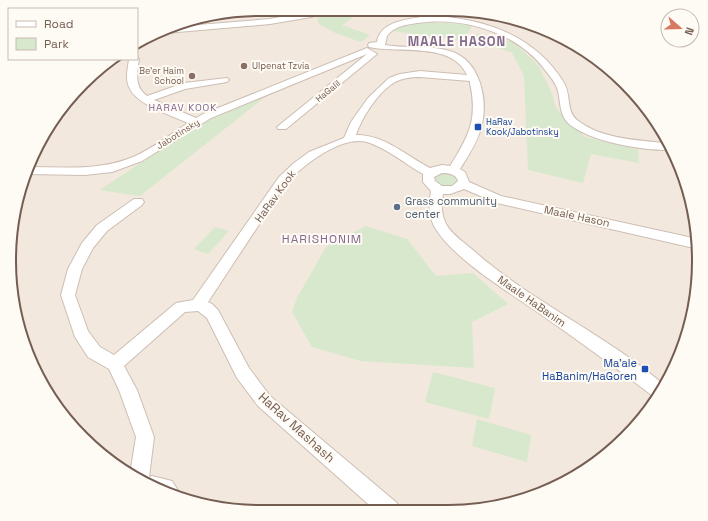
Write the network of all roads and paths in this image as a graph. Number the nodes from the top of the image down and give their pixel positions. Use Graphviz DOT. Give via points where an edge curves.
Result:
graph roads {
  1 [pos="301,16"];
  2 [pos="184,28"];
  3 [pos="377,49"];
  4 [pos="134,60"];
  5 [pos="474,79"];
  6 [pos="224,80"];
  7 [pos="146,100"];
  8 [pos="195,122"];
  9 [pos="282,127"];
  10 [pos="350,139"];
  11 [pos="664,147"];
  12 [pos="453,170"];
  13 [pos="33,171"];
  14 [pos="430,173"];
  15 [pos="463,184"];
  16 [pos="438,189"];
  17 [pos="138,202"];
  18 [pos="691,242"];
  19 [pos="198,305"];
  20 [pos="115,364"];
  21 [pos="656,389"];
  22 [pos="140,473"];
  23 [pos="384,505"];
  1 -- 2 [label="street"];
  3 -- 5 [label="street, Jabotinsky" via="430,50 458,57 466,64"];
  3 -- 8 [label="street, Jabotinsky"];
  3 -- 9 [label="street, HaGalil"];
  3 -- 11 [label="street" via="387,29 410,21 447,19 476,23 503,33 528,48 554,74 562,87 567,117 578,126 597,135"];
  4 -- 7 [label="street" via="133,90"];
  5 -- 10 [label="street" via="420,74 392,80 372,99 351,129"];
  5 -- 12 [label="street, Jabotinsky" via="480,116 467,148"];
  6 -- 7 [label="street" via="189,84"];
  7 -- 8 [label="street"];
  8 -- 13 [label="street, Jabotinsky" via="138,159 112,168 86,171"];
  10 -- 14 [label="street" via="371,140"];
  10 -- 19 [label="street, HaRav Kook" via="328,147 298,164 283,180"];
  12 -- 14 [label="street" via="442,169"];
  12 -- 15 [label="street" via="464,178"];
  14 -- 16 [label="street" via="429,183"];
  15 -- 16 [label="street" via="456,190"];
  15 -- 18 [label="street, Maale Hason" via="497,199"];
  16 -- 21 [label="street, Maale HaBanim" via="436,214 448,236 484,268"];
  17 -- 20 [label="street" via="102,228 88,246 75,269 68,295 81,333 94,352"];
  19 -- 20 [label="street" via="181,306"];
  19 -- 23 [label="street, HaRav Mashash" via="213,314 243,373 264,401"];
  20 -- 22 [label="street" via="128,390 145,437"];
}
